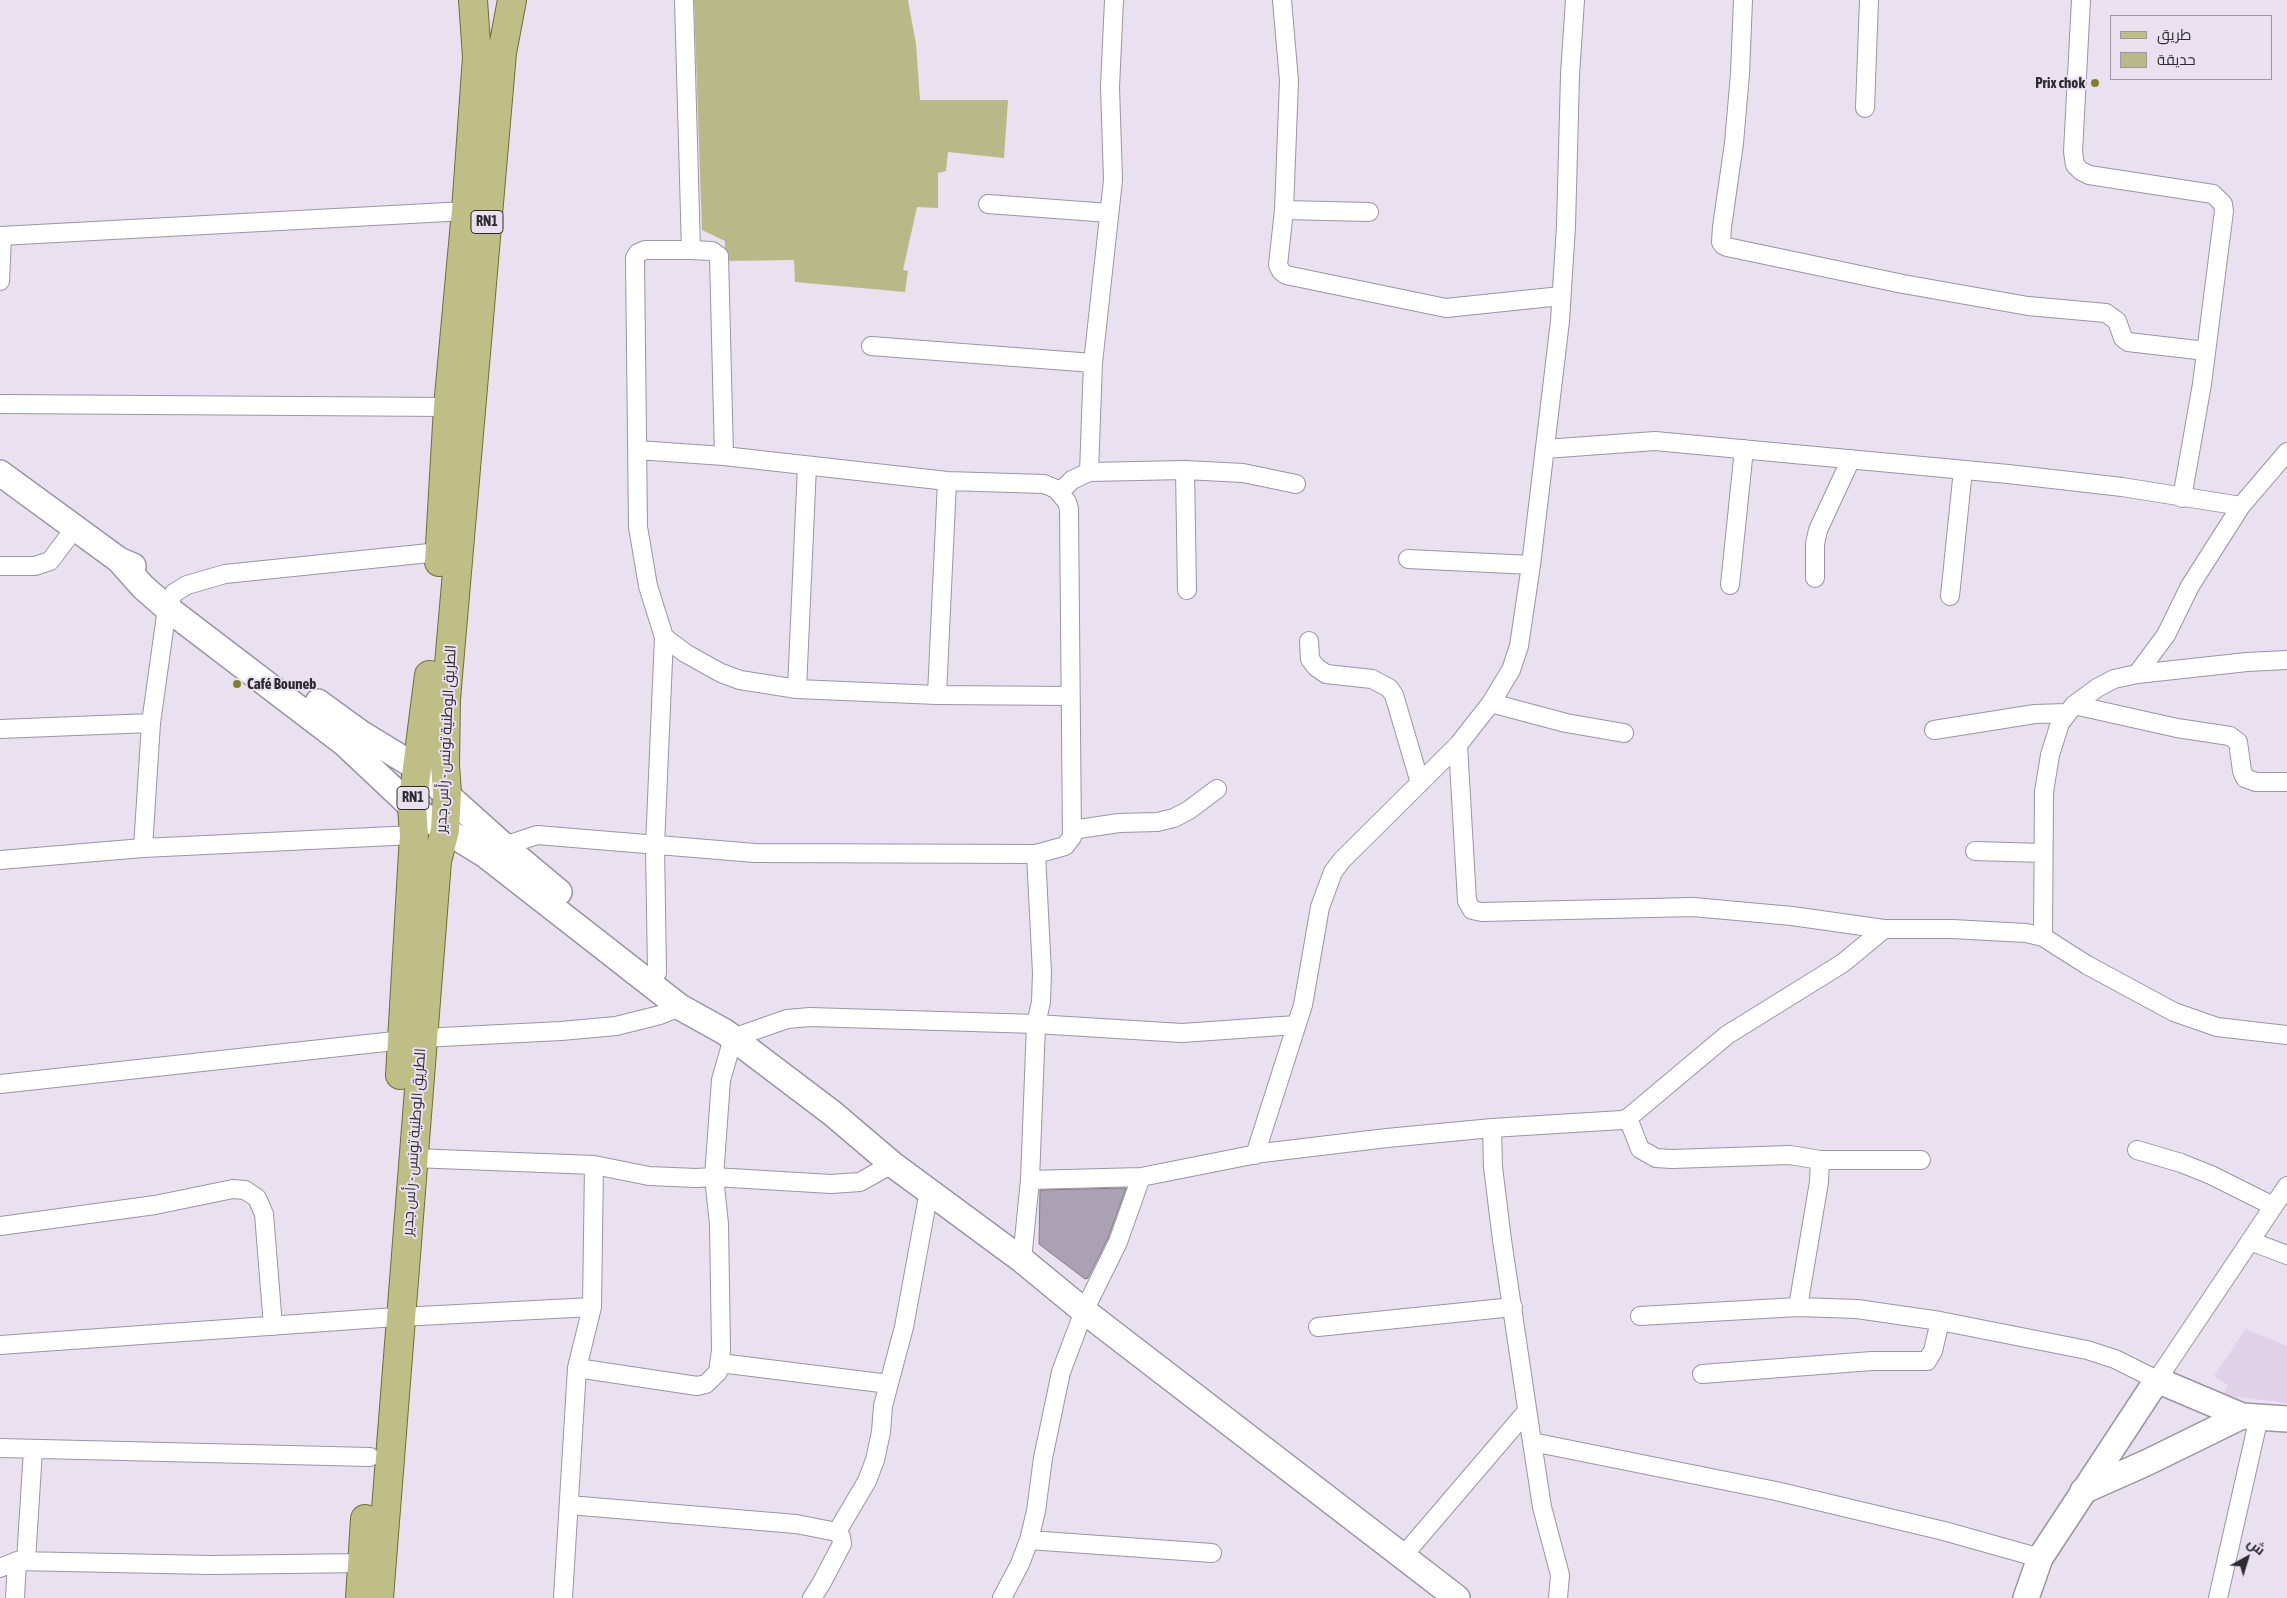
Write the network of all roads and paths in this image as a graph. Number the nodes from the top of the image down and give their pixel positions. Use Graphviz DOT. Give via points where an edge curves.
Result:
graph roads {
  1 [pos="473,0"];
  2 [pos="512,0"];
  3 [pos="684,0"];
  4 [pos="1114,0"];
  5 [pos="1282,0"];
  6 [pos="1575,0"];
  7 [pos="1743,0"];
  8 [pos="1869,0"];
  9 [pos="2081,0"];
  10 [pos="1865,108"];
  11 [pos="988,204"];
  12 [pos="1284,210"];
  13 [pos="466,211"];
  14 [pos="1369,212"];
  15 [pos="1109,214"];
  16 [pos="1,236"];
  17 [pos="691,250"];
  18 [pos="0,281"];
  19 [pos="1561,296"];
  20 [pos="871,346"];
  21 [pos="2206,351"];
  22 [pos="1093,363"];
  23 [pos="0,404"];
  24 [pos="448,407"];
  25 [pos="1545,448"];
  26 [pos="1744,449"];
  27 [pos="637,450"];
  28 [pos="2287,452"];
  29 [pos="724,456"];
  30 [pos="1851,459"];
  31 [pos="807,466"];
  32 [pos="1186,470"];
  33 [pos="1963,470"];
  34 [pos="1090,472"];
  35 [pos="0,473"];
  36 [pos="946,481"];
  37 [pos="1296,484"];
  38 [pos="1060,492"];
  39 [pos="2182,498"];
  40 [pos="2241,506"];
  41 [pos="75,528"];
  42 [pos="439,552"];
  43 [pos="1408,560"];
  44 [pos="1531,565"];
  45 [pos="0,566"];
  46 [pos="1815,578"];
  47 [pos="1730,585"];
  48 [pos="1187,590"];
  49 [pos="1950,596"];
  50 [pos="171,601"];
  51 [pos="664,637"];
  52 [pos="1309,641"];
  53 [pos="2287,660"];
  54 [pos="2137,674"];
  55 [pos="796,690"];
  56 [pos="937,695"];
  57 [pos="1070,696"];
  58 [pos="1491,702"];
  59 [pos="2070,709"];
  60 [pos="151,723"];
  61 [pos="0,729"];
  62 [pos="1934,730"];
  63 [pos="1624,733"];
  64 [pos="1458,745"];
  65 [pos="416,768"];
  66 [pos="2287,782"];
  67 [pos="1420,783"];
  68 [pos="1217,789"];
  69 [pos="447,793"];
  70 [pos="412,807"];
  71 [pos="445,830"];
  72 [pos="1072,830"];
  73 [pos="414,835"];
  74 [pos="504,846"];
  75 [pos="655,846"];
  76 [pos="143,848"];
  77 [pos="1975,851"];
  78 [pos="2043,853"];
  79 [pos="1036,854"];
  80 [pos="0,860"];
  81 [pos="1884,929"];
  82 [pos="2043,937"];
  83 [pos="657,973"];
  84 [pos="680,1007"];
  85 [pos="1036,1024"];
  86 [pos="1296,1025"];
  87 [pos="729,1035"];
  88 [pos="2287,1036"];
  89 [pos="412,1040"];
  90 [pos="0,1084"];
  91 [pos="1628,1118"];
  92 [pos="1492,1128"];
  93 [pos="2137,1150"];
  94 [pos="1255,1155"];
  95 [pos="413,1158"];
  96 [pos="1820,1160"];
  97 [pos="1921,1160"];
  98 [pos="892,1164"];
  99 [pos="594,1166"];
  100 [pos="714,1177"];
  101 [pos="1141,1177"];
  102 [pos="1030,1180"];
  103 [pos="2287,1186"];
  104 [pos="929,1191"];
  105 [pos="2273,1206"];
  106 [pos="0,1226"];
  107 [pos="2250,1241"];
  108 [pos="2287,1255"];
  109 [pos="1022,1260"];
  110 [pos="592,1307"];
  111 [pos="1512,1307"];
  112 [pos="1798,1307"];
  113 [pos="1084,1311"];
  114 [pos="1640,1316"];
  115 [pos="391,1318"];
  116 [pos="1940,1322"];
  117 [pos="273,1326"];
  118 [pos="1318,1327"];
  119 [pos="0,1345"];
  120 [pos="720,1363"];
  121 [pos="577,1368"];
  122 [pos="1702,1374"];
  123 [pos="2157,1380"];
  124 [pos="888,1384"];
  125 [pos="1527,1411"];
  126 [pos="2251,1417"];
  127 [pos="2287,1420"];
  128 [pos="1532,1442"];
  129 [pos="0,1448"];
  130 [pos="33,1450"];
  131 [pos="370,1457"];
  132 [pos="2083,1491"];
  133 [pos="569,1505"];
  134 [pos="837,1532"];
  135 [pos="1029,1540"];
  136 [pos="1212,1554"];
  137 [pos="1403,1556"];
  138 [pos="2040,1558"];
  139 [pos="21,1561"];
  140 [pos="362,1563"];
  141 [pos="0,1568"];
  142 [pos="15,1598"];
  143 [pos="360,1598"];
  144 [pos="379,1598"];
  145 [pos="563,1598"];
  146 [pos="812,1598"];
  147 [pos="1002,1598"];
  148 [pos="1457,1598"];
  149 [pos="1558,1598"];
  150 [pos="2026,1598"];
  151 [pos="2218,1598"];
  1 -- 13 [label="main road, الطريق الوطنية تونس - رأس جدير / RN1" via="477,58"];
  2 -- 69 [label="main road, الطريق الوطنية تونس - رأس جدير / RN1" via="502,53 446,690 444,765"];
  3 -- 17 [label="street"];
  4 -- 15 [label="street" via="1110,87 1113,180"];
  5 -- 12 [label="street" via="1289,81"];
  6 -- 19 [label="street"];
  7 -- 21 [label="street" via="1740,74 1723,245 1912,286 2028,306 2106,313 2117,321 2123,338 2128,342"];
  8 -- 10 [label="street"];
  9 -- 21 [label="street" via="2075,165 2089,175 2213,194 2223,204"];
  11 -- 15 [label="street"];
  12 -- 14 [label="street"];
  12 -- 19 [label="street" via="1278,265 1286,275 1446,308"];
  13 -- 16 [label="street"];
  13 -- 24 [label="main road, الطريق الوطنية تونس - رأس جدير / RN1"];
  15 -- 22 [label="street"];
  16 -- 18 [label="street"];
  17 -- 27 [label="street" via="645,250 635,258"];
  17 -- 29 [label="street" via="712,251 719,256"];
  19 -- 25 [label="street"];
  20 -- 22 [label="street"];
  21 -- 39 [label="street"];
  22 -- 34 [label="street"];
  23 -- 24 [label="street"];
  24 -- 42 [label="main road, الطريق الوطنية تونس - رأس جدير / RN1"];
  25 -- 26 [label="street" via="1655,441"];
  25 -- 44 [label="street"];
  26 -- 30 [label="street"];
  26 -- 47 [label="street"];
  27 -- 29 [label="street"];
  27 -- 51 [label="street" via="641,555"];
  28 -- 40 [label="street"];
  29 -- 31 [label="street"];
  30 -- 33 [label="street"];
  30 -- 46 [label="street" via="1818,530"];
  31 -- 36 [label="street"];
  31 -- 55 [label="street"];
  32 -- 34 [label="street"];
  32 -- 37 [label="street" via="1243,473"];
  32 -- 48 [label="street"];
  33 -- 39 [label="street" via="2122,487"];
  33 -- 49 [label="street"];
  34 -- 38 [label="street" via="1072,480"];
  35 -- 41 [label="main road"];
  36 -- 38 [label="street" via="1038,484"];
  36 -- 56 [label="street"];
  38 -- 57 [label="street" via="1069,509"];
  39 -- 40 [label="street"];
  40 -- 54 [label="street" via="2190,586 2166,635"];
  41 -- 45 [label="street" via="50,561 36,566"];
  41 -- 50 [label="main road" via="119,560 143,587"];
  42 -- 50 [label="street" via="225,574 187,585"];
  42 -- 65 [label="main road, الطريق الوطنية تونس - رأس جدير / RN1" via="427,706"];
  43 -- 44 [label="street"];
  44 -- 58 [label="street" via="1519,646 1511,670"];
  50 -- 60 [label="street"];
  50 -- 65 [label="main road"];
  50 -- 70 [label="main road" via="344,743"];
  51 -- 55 [label="street" via="721,674"];
  51 -- 75 [label="street"];
  52 -- 67 [label="street" via="1310,659 1326,674 1372,679 1394,695"];
  53 -- 54 [label="street"];
  54 -- 59 [label="street" via="2114,679"];
  55 -- 56 [label="street"];
  56 -- 57 [label="street"];
  57 -- 72 [label="street"];
  58 -- 63 [label="street" via="1566,723"];
  58 -- 64 [label="street"];
  59 -- 62 [label="street"];
  59 -- 66 [label="street" via="2230,736 2238,742 2245,778 2256,782"];
  59 -- 78 [label="street" via="2060,723 2050,755 2044,792"];
  60 -- 61 [label="street"];
  60 -- 76 [label="street"];
  64 -- 67 [label="street"];
  64 -- 81 [label="street" via="1467,901 1472,910 1693,907"];
  65 -- 69 [label="main road"];
  65 -- 70 [label="main road, الطريق الوطنية تونس - رأس جدير / RN1"];
  67 -- 86 [label="street" via="1333,872 1320,907 1303,1005"];
  68 -- 72 [label="street" via="1174,818"];
  69 -- 71 [label="main road, الطريق الوطنية تونس - رأس جدير / RN1"];
  69 -- 74 [label="main road"];
  70 -- 71 [label="main road"];
  70 -- 73 [label="main road, الطريق الوطنية تونس - رأس جدير / RN1"];
  71 -- 84 [label="main road" via="484,854"];
  71 -- 89 [label="main road, الطريق الوطنية تونس - رأس جدير / RN1" via="437,861"];
  72 -- 79 [label="street" via="1072,837 1065,846"];
  73 -- 76 [label="street"];
  73 -- 89 [label="main road, الطريق الوطنية تونس - رأس جدير / RN1"];
  74 -- 75 [label="street" via="537,835"];
  74 -- 83 [label="main road"];
  75 -- 79 [label="street" via="755,853"];
  75 -- 83 [label="street"];
  76 -- 80 [label="street"];
  77 -- 78 [label="street"];
  78 -- 82 [label="street"];
  79 -- 85 [label="street" via="1042,973"];
  81 -- 82 [label="street" via="1952,929"];
  81 -- 91 [label="street" via="1843,963 1727,1035"];
  82 -- 88 [label="street" via="2174,1012 2217,1026"];
  83 -- 87 [label="main road"];
  84 -- 87 [label="main road"];
  84 -- 89 [label="street" via="616,1026"];
  85 -- 86 [label="street" via="1182,1034"];
  85 -- 87 [label="street" via="810,1017 787,1019"];
  85 -- 102 [label="street"];
  86 -- 94 [label="street"];
  87 -- 98 [label="main road" via="832,1113"];
  87 -- 100 [label="street" via="721,1080"];
  89 -- 90 [label="street"];
  89 -- 95 [label="main road, الطريق الوطنية تونس - رأس جدير / RN1"];
  89 -- 115 [label="main road, الطريق الوطنية تونس - رأس جدير / RN1"];
  91 -- 92 [label="street" via="1614,1122"];
  91 -- 96 [label="street" via="1640,1149 1656,1158 1790,1155"];
  92 -- 94 [label="street"];
  92 -- 111 [label="street" via="1493,1167"];
  93 -- 105 [label="street" via="2211,1175"];
  94 -- 101 [label="street"];
  95 -- 99 [label="street"];
  95 -- 115 [label="main road, الطريق الوطنية تونس - رأس جدير / RN1"];
  96 -- 97 [label="street"];
  96 -- 112 [label="street"];
  98 -- 100 [label="street" via="860,1182 847,1184"];
  98 -- 104 [label="main road"];
  99 -- 100 [label="street" via="649,1176"];
  99 -- 110 [label="street"];
  100 -- 120 [label="street" via="719,1224"];
  101 -- 102 [label="street"];
  101 -- 113 [label="street" via="1118,1242"];
  102 -- 109 [label="street"];
  103 -- 105 [label="street"];
  104 -- 109 [label="main road"];
  104 -- 124 [label="street" via="904,1327"];
  105 -- 107 [label="street"];
  106 -- 117 [label="street" via="154,1205 233,1189 245,1190 257,1198 264,1214"];
  107 -- 108 [label="street"];
  107 -- 123 [label="street"];
  109 -- 113 [label="main road"];
  110 -- 115 [label="street"];
  110 -- 121 [label="street"];
  111 -- 118 [label="street"];
  111 -- 125 [label="street"];
  112 -- 114 [label="street"];
  112 -- 116 [label="street" via="1857,1309"];
  113 -- 135 [label="street" via="1062,1372 1042,1458"];
  113 -- 137 [label="main road"];
  115 -- 117 [label="street"];
  115 -- 131 [label="main road, الطريق الوطنية تونس - رأس جدير / RN1"];
  115 -- 144 [label="main road, الطريق الوطنية تونس - رأس جدير / RN1"];
  116 -- 122 [label="street" via="1932,1356 1924,1361 1872,1361"];
  116 -- 123 [label="street" via="2087,1350 2115,1359"];
  117 -- 119 [label="street"];
  120 -- 121 [label="street" via="716,1376 702,1386"];
  120 -- 124 [label="street"];
  121 -- 133 [label="street"];
  123 -- 126 [label="main road"];
  123 -- 132 [label="main road"];
  124 -- 134 [label="street" via="875,1460 867,1481"];
  125 -- 128 [label="street"];
  125 -- 137 [label="street"];
  126 -- 127 [label="main road"];
  126 -- 132 [label="main road"];
  126 -- 151 [label="street"];
  128 -- 138 [label="street" via="1776,1491 1944,1531"];
  128 -- 149 [label="street" via="1542,1507 1560,1575"];
  129 -- 130 [label="street"];
  130 -- 131 [label="street"];
  130 -- 139 [label="street"];
  131 -- 140 [label="main road, الطريق الوطنية تونس - رأس جدير / RN1"];
  132 -- 138 [label="main road"];
  133 -- 134 [label="street" via="796,1524"];
  133 -- 145 [label="street"];
  134 -- 146 [label="street" via="842,1539 841,1547"];
  135 -- 136 [label="street"];
  135 -- 147 [label="street"];
  137 -- 148 [label="main road"];
  138 -- 150 [label="main road"];
  139 -- 140 [label="street"];
  139 -- 141 [label="street"];
  139 -- 142 [label="street"];
  140 -- 143 [label="main road, الطريق الوطنية تونس - رأس جدير / RN1"];
}
